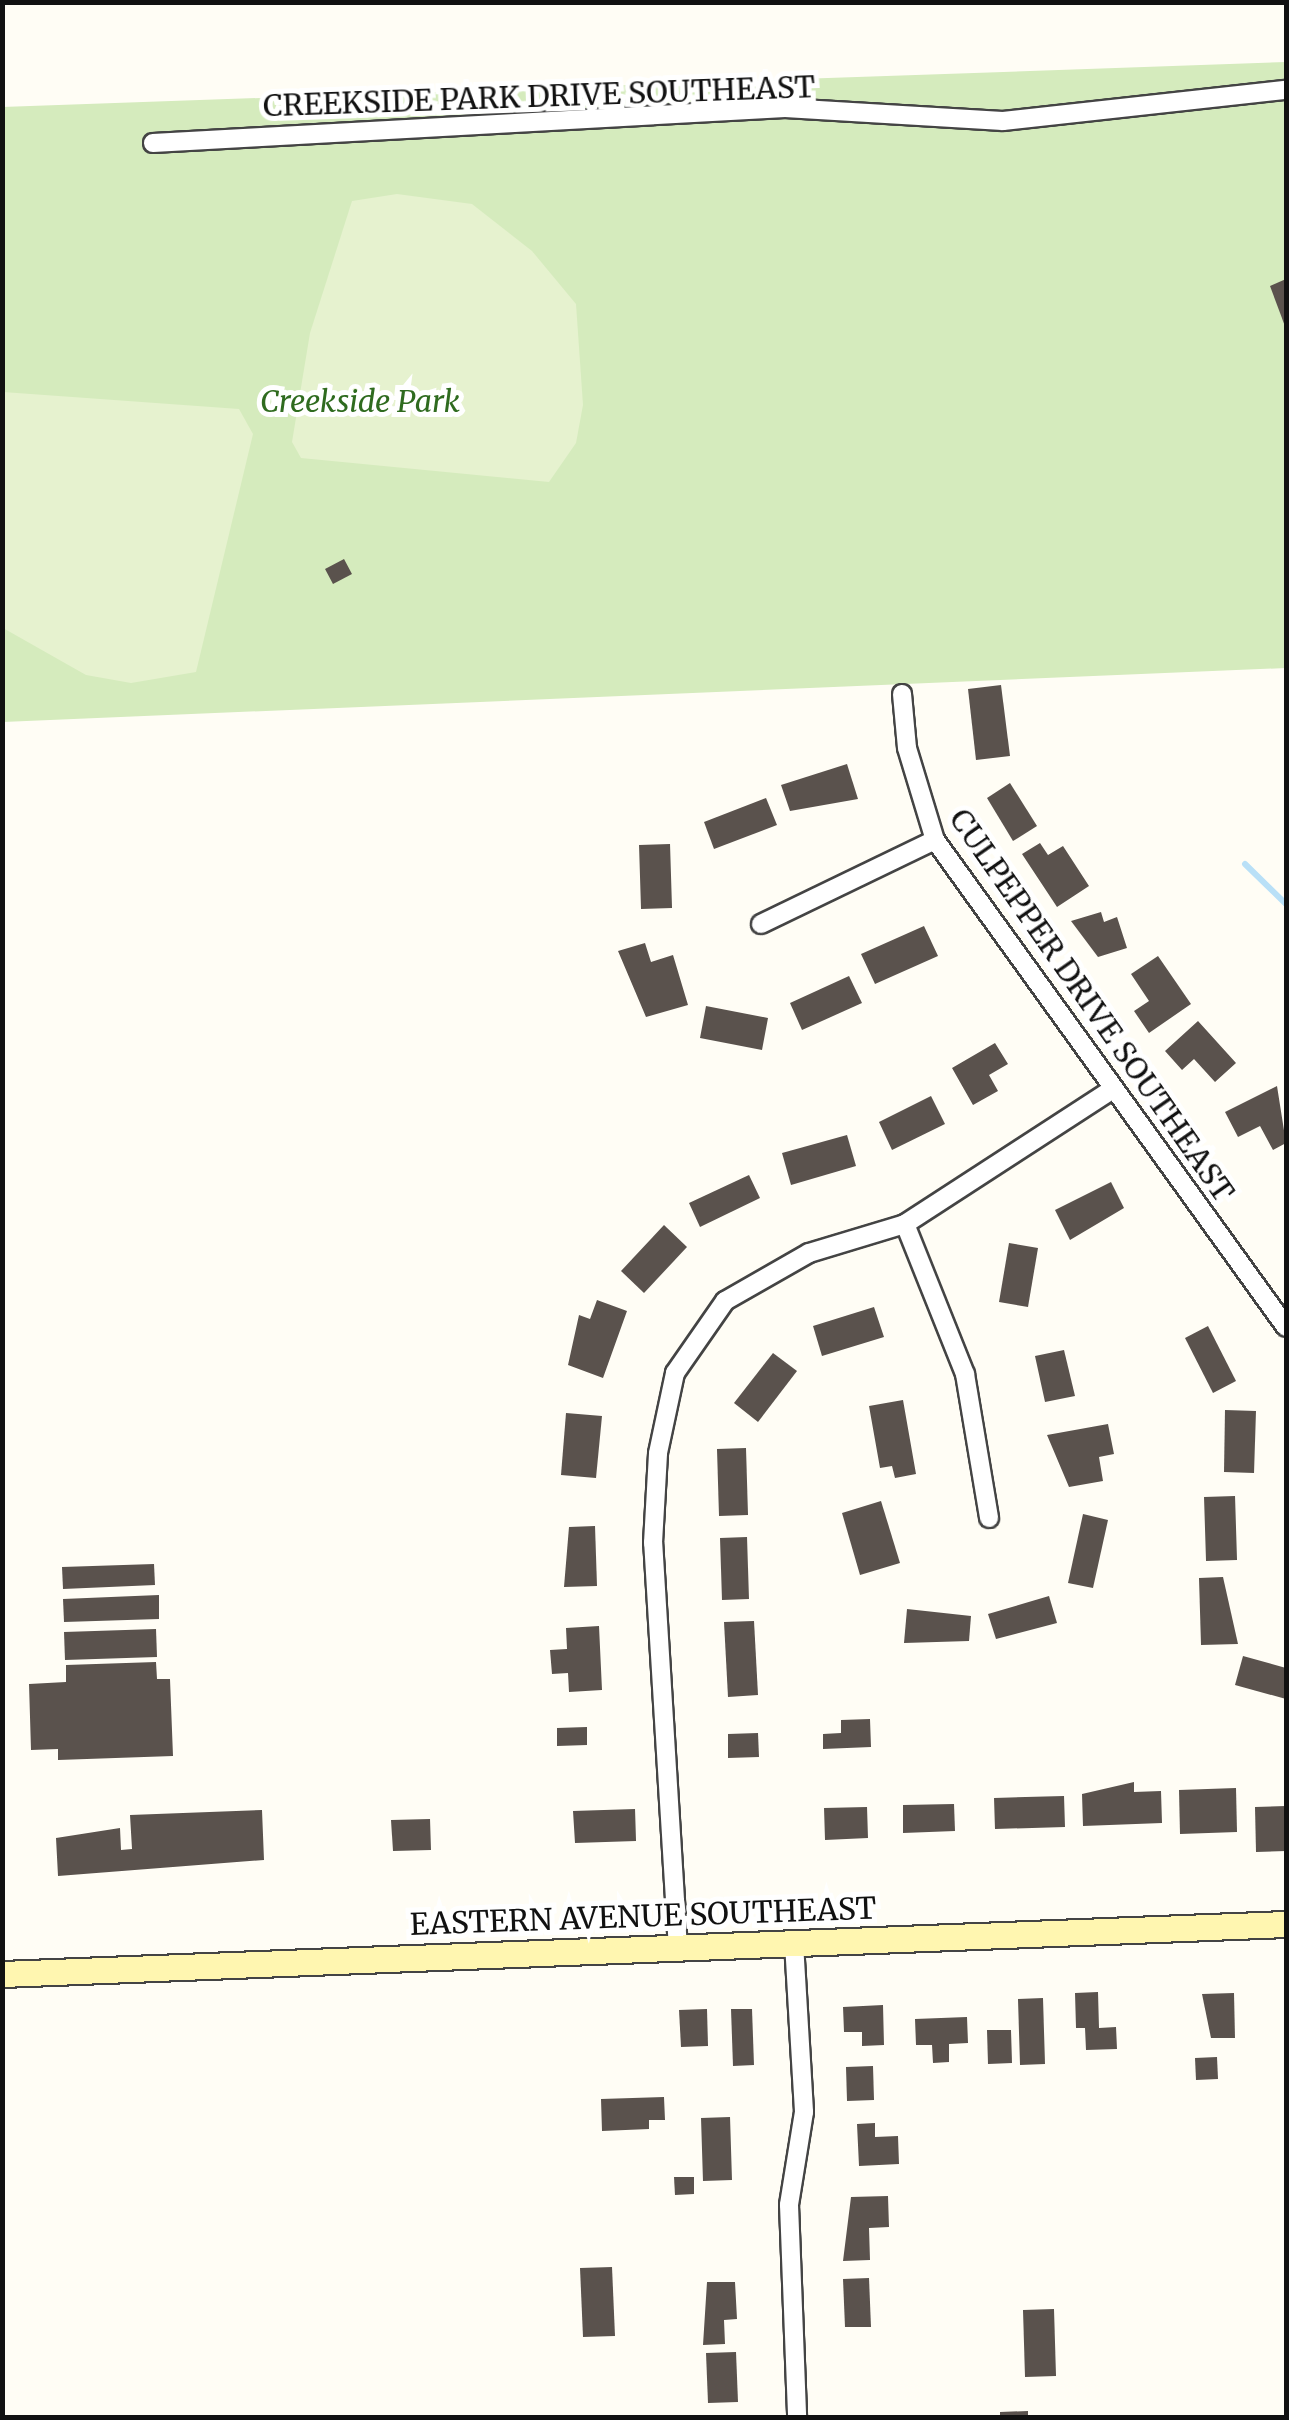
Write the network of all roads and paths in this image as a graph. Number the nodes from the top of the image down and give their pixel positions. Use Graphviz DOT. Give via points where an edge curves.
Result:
graph roads {
  1 [pos="1286,90"];
  2 [pos="153,143"];
  3 [pos="902,694"];
  4 [pos="935,840"];
  5 [pos="761,924"];
  6 [pos="1111,1090"];
  7 [pos="904,1224"];
  8 [pos="1286,1327"];
  9 [pos="989,1518"];
  10 [pos="1286,1924"];
  11 [pos="794,1942"];
  12 [pos="678,1949"];
  13 [pos="2,1974"];
  14 [pos="797,2418"];
  1 -- 2 [label="street, CREEKSIDE PARK DRIVE SOUTHEAST" via="1003,121 785,108"];
  3 -- 4 [label="street, CULPEPPER DRIVE SOUTHEAST" via="907,748"];
  4 -- 5 [label="street"];
  4 -- 6 [label="street, CULPEPPER DRIVE SOUTHEAST"];
  6 -- 7 [label="street"];
  6 -- 8 [label="street, CULPEPPER DRIVE SOUTHEAST"];
  7 -- 9 [label="street" via="965,1374"];
  7 -- 12 [label="street" via="810,1253 725,1302 676,1373 658,1454 653,1543"];
  10 -- 11 [label="street, EASTERN AVENUE SOUTHEAST"];
  11 -- 12 [label="street, EASTERN AVENUE SOUTHEAST"];
  11 -- 14 [label="street" via="804,2112 788,2205"];
  12 -- 13 [label="street, EASTERN AVENUE SOUTHEAST"];
}
